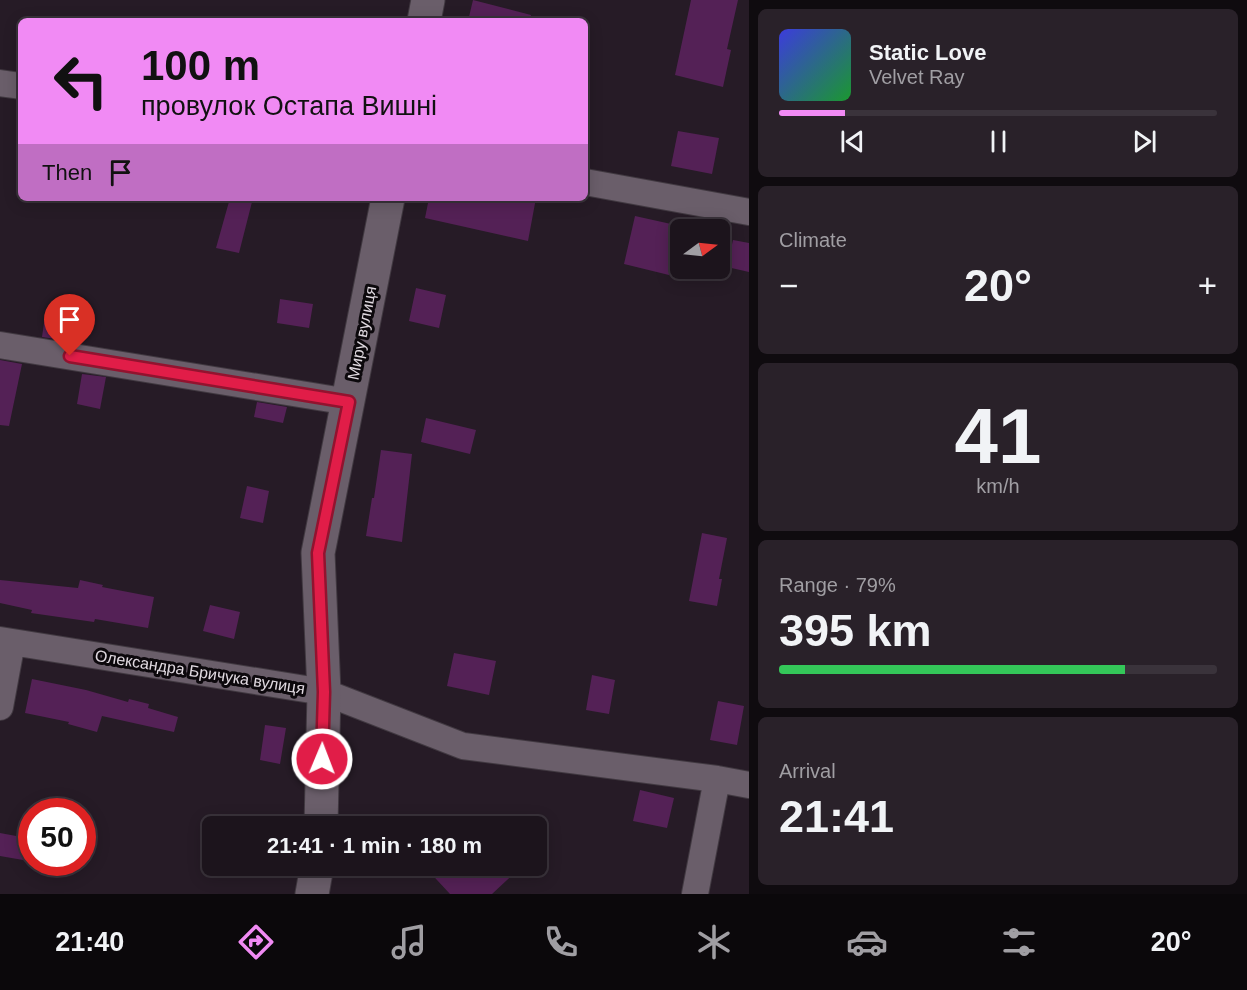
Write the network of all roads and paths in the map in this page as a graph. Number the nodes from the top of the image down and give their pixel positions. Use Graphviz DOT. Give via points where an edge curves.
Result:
graph roads {
  1 [pos="428,0"];
  2 [pos="425,18"];
  3 [pos="0,83"];
  4 [pos="18,86"];
  5 [pos="588,183"];
  6 [pos="387,201"];
  7 [pos="749,212"];
  8 [pos="0,345"];
  9 [pos="349,402"];
  10 [pos="6,641"];
  11 [pos="324,692"];
  12 [pos="0,707"];
  13 [pos="717,779"];
  14 [pos="749,785"];
  15 [pos="321,816"];
  16 [pos="315,876"];
  17 [pos="312,894"];
  18 [pos="695,894"];
  1 -- 2 [label="main road"];
  3 -- 4 [label="street"];
  5 -- 7 [label="street"];
  6 -- 9 [label="main road, Миру вулиця"];
  8 -- 9 [label="street"];
  9 -- 11 [label="main road, Миру вулиця" via="318,553"];
  10 -- 11 [label="street, Олександра Бричука вулиця"];
  10 -- 12 [label="street"];
  11 -- 13 [label="street, Олександра Бричука вулиця" via="462,746"];
  11 -- 15 [label="main road, Миру вулиця"];
  13 -- 14 [label="street, Олександра Бричука вулиця"];
  13 -- 18 [label="street"];
  16 -- 17 [label="main road"];
}
